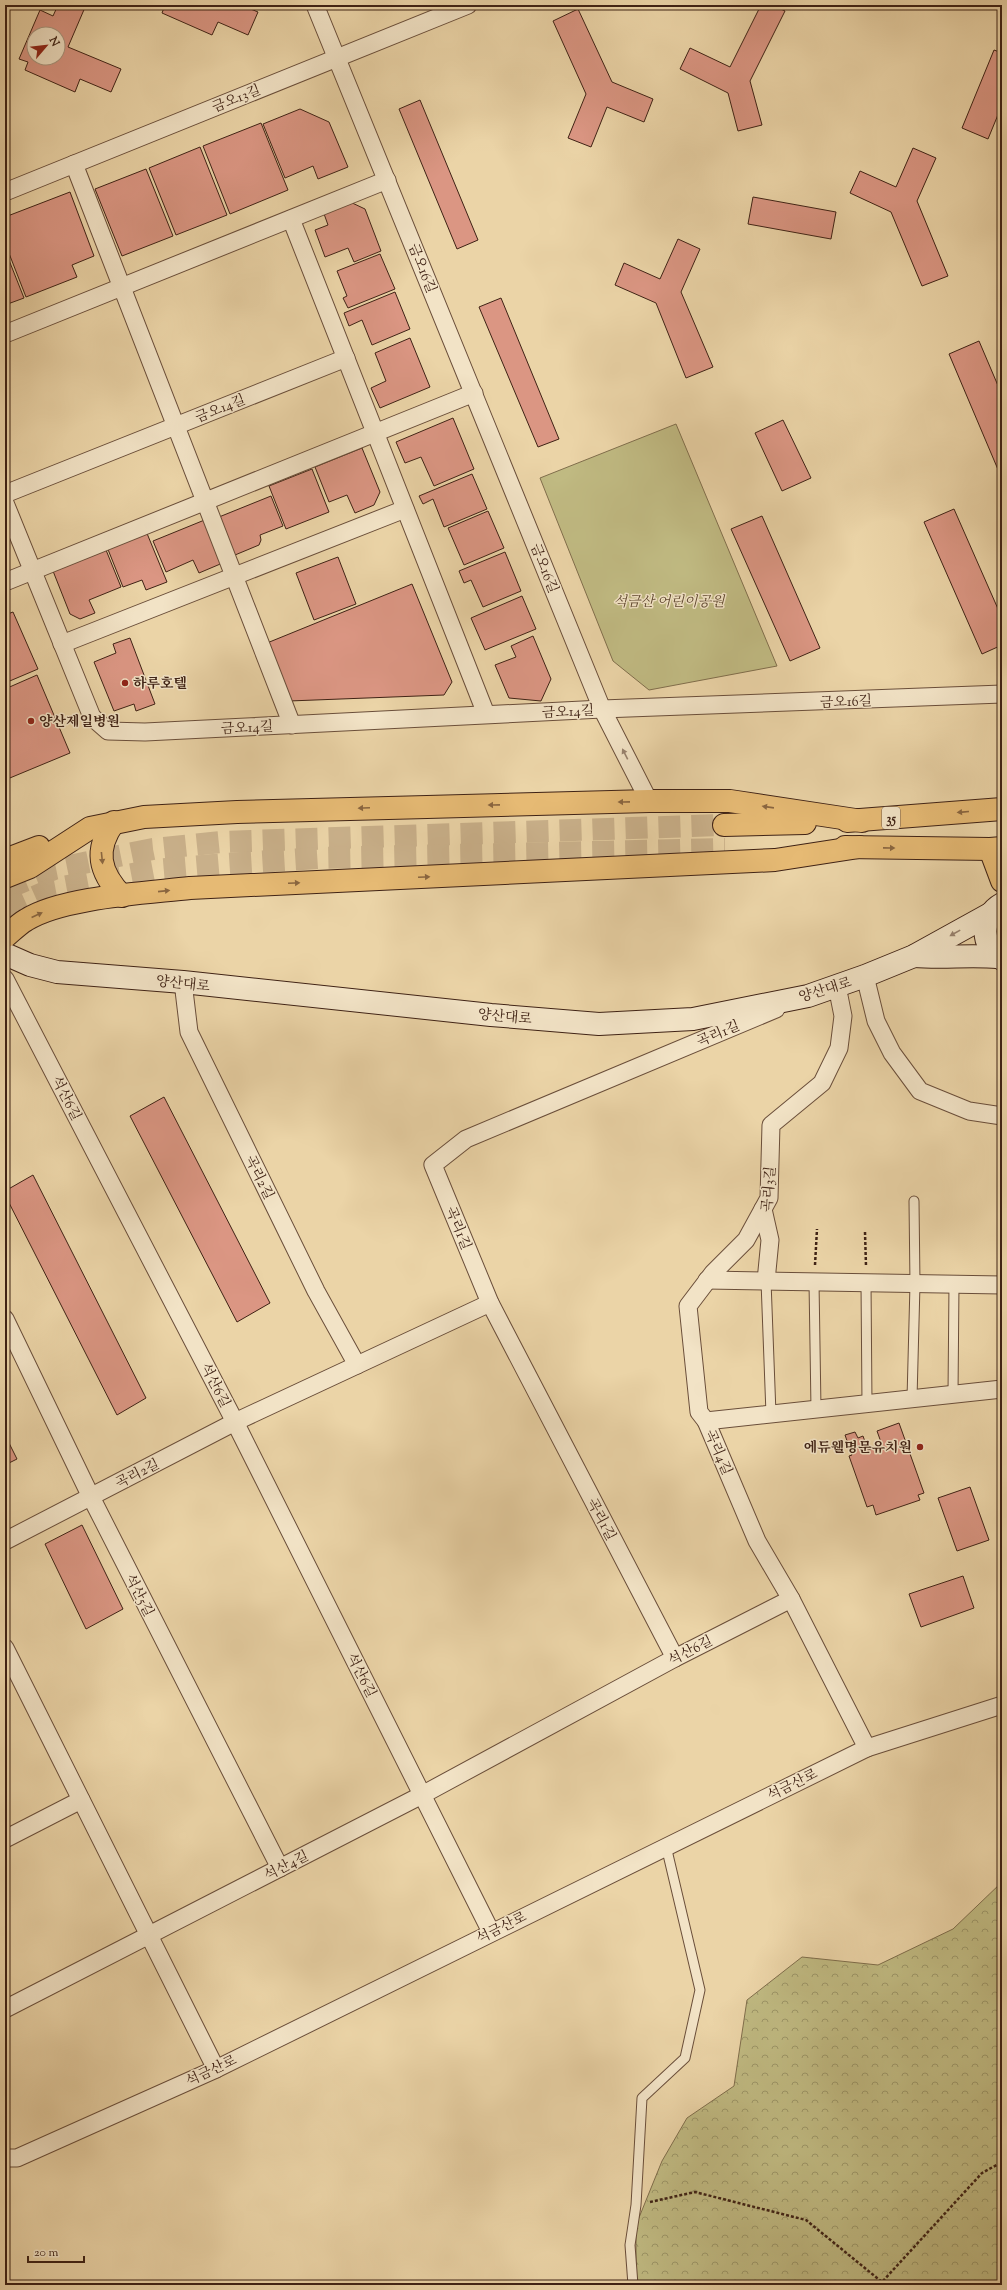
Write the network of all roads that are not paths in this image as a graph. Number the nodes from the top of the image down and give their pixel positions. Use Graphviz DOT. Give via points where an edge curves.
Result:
graph roads {
  1 [pos="315,5"];
  2 [pos="468,5"];
  3 [pos="337,58"];
  4 [pos="74,164"];
  5 [pos="387,180"];
  6 [pos="5,192"];
  7 [pos="291,219"];
  8 [pos="122,287"];
  9 [pos="5,334"];
  10 [pos="346,358"];
  11 [pos="474,393"];
  12 [pos="176,426"];
  13 [pos="374,431"];
  14 [pos="5,494"];
  15 [pos="205,500"];
  16 [pos="5,503"];
  17 [pos="405,509"];
  18 [pos="32,570"];
  19 [pos="234,576"];
  20 [pos="5,582"];
  21 [pos="62,644"];
  22 [pos="1002,694"];
  23 [pos="602,709"];
  24 [pos="486,714"];
  25 [pos="292,725"];
  26 [pos="649,801"];
  27 [pos="1002,809"];
  28 [pos="862,821"];
  29 [pos="114,822"];
  30 [pos="724,825"];
  31 [pos="90,828"];
  32 [pos="859,847"];
  33 [pos="725,849"];
  34 [pos="996,849"];
  35 [pos="5,860"];
  36 [pos="5,877"];
  37 [pos="1002,881"];
  38 [pos="122,896"];
  39 [pos="996,909"];
  40 [pos="5,937"];
  41 [pos="5,954"];
  42 [pos="914,956"];
  43 [pos="1000,958"];
  44 [pos="865,976"];
  45 [pos="5,978"];
  46 [pos="183,982"];
  47 [pos="838,986"];
  48 [pos="808,996"];
  49 [pos="1002,1116"];
  50 [pos="914,1201"];
  51 [pos="763,1209"];
  52 [pos="707,1280"];
  53 [pos="766,1281"];
  54 [pos="814,1282"];
  55 [pos="866,1283"];
  56 [pos="915,1284"];
  57 [pos="954,1284"];
  58 [pos="1002,1285"];
  59 [pos="490,1303"];
  60 [pos="5,1319"];
  61 [pos="357,1365"];
  62 [pos="1002,1389"];
  63 [pos="953,1394"];
  64 [pos="912,1399"];
  65 [pos="867,1404"];
  66 [pos="816,1409"];
  67 [pos="771,1414"];
  68 [pos="706,1421"];
  69 [pos="235,1422"];
  70 [pos="90,1497"];
  71 [pos="5,1541"];
  72 [pos="791,1599"];
  73 [pos="5,1648"];
  74 [pos="675,1658"];
  75 [pos="1002,1705"];
  76 [pos="867,1748"];
  77 [pos="422,1794"];
  78 [pos="81,1800"];
  79 [pos="5,1840"];
  80 [pos="666,1846"];
  81 [pos="280,1868"];
  82 [pos="491,1932"];
  83 [pos="149,1935"];
  84 [pos="5,2009"];
  85 [pos="216,2069"];
  86 [pos="5,2158"];
  87 [pos="633,2285"];
  1 -- 3 [label="street, 금오16길"];
  2 -- 3 [label="street, 금오13길"];
  3 -- 4 [label="street, 금오13길"];
  3 -- 5 [label="street, 금오16길"];
  4 -- 6 [label="street, 금오13길"];
  4 -- 8 [label="street"];
  5 -- 7 [label="street"];
  5 -- 11 [label="street, 금오16길"];
  7 -- 8 [label="street"];
  7 -- 10 [label="street"];
  8 -- 9 [label="street"];
  8 -- 12 [label="street"];
  10 -- 12 [label="street, 금오14길"];
  10 -- 13 [label="street"];
  11 -- 13 [label="street"];
  11 -- 23 [label="street, 금오16길"];
  12 -- 14 [label="street, 금오14길"];
  12 -- 15 [label="street"];
  13 -- 15 [label="street"];
  13 -- 17 [label="street"];
  15 -- 18 [label="street"];
  15 -- 19 [label="street"];
  16 -- 18 [label="street, 금오14길"];
  17 -- 19 [label="street"];
  17 -- 24 [label="street"];
  18 -- 20 [label="street"];
  18 -- 21 [label="street, 금오14길"];
  19 -- 21 [label="street"];
  19 -- 25 [label="street"];
  21 -- 25 [label="street, 금오14길" via="92,717 108,731 145,732"];
  22 -- 23 [label="street, 금오16길"];
  23 -- 24 [label="street, 금오14길"];
  26 -- 23 [label="street, one-way"];
  24 -- 25 [label="street, 금오14길"];
  28 -- 26 [label="main road, one-way" via="730,802"];
  26 -- 29 [label="main road, one-way" via="237,812 144,817"];
  27 -- 28 [label="main road, 35, one-way"];
  28 -- 30 [label="main road, 35"];
  29 -- 31 [label="main road"];
  29 -- 38 [label="main road, one-way" via="105,835 101,862 109,881"];
  31 -- 35 [label="main road" via="54,838 35,850"];
  31 -- 36 [label="main road" via="30,867"];
  32 -- 33 [label="main road, 35" via="780,846"];
  32 -- 34 [label="main road, 35, one-way"];
  38 -- 32 [label="main road, one-way" via="190,888 775,860"];
  34 -- 37 [label="main road"];
  40 -- 38 [label="main road, one-way" via="41,912"];
  39 -- 42 [label="main road, 양산대로, one-way"];
  39 -- 43 [label="main road" via="984,933 991,951"];
  41 -- 46 [label="main road, 양산대로" via="30,965 57,972"];
  42 -- 43 [label="main road" via="943,958 974,955"];
  42 -- 44 [label="main road, 양산대로"];
  44 -- 47 [label="main road, 양산대로"];
  44 -- 49 [label="street" via="876,1021 892,1052 920,1091 969,1111"];
  45 -- 69 [label="street, 석산6길"];
  46 -- 48 [label="main road, 양산대로" via="599,1024 693,1019"];
  46 -- 61 [label="street, 곡리2길" via="189,1032 316,1291"];
  47 -- 48 [label="main road, 양산대로"];
  47 -- 51 [label="street, 곡리3길" via="843,1016 839,1048 822,1083 771,1125 769,1198"];
  48 -- 59 [label="street, 곡리1길" via="466,1139 433,1165"];
  50 -- 56 [label="lane"];
  51 -- 52 [label="street" via="746,1240"];
  51 -- 53 [label="street, 곡리3길" via="770,1240"];
  52 -- 53 [label="street"];
  52 -- 68 [label="street" via="688,1306 699,1412"];
  53 -- 54 [label="street"];
  53 -- 67 [label="lane"];
  54 -- 55 [label="street"];
  54 -- 66 [label="lane"];
  55 -- 56 [label="street"];
  55 -- 65 [label="lane"];
  56 -- 57 [label="street"];
  56 -- 64 [label="lane"];
  57 -- 58 [label="street"];
  57 -- 63 [label="lane"];
  59 -- 61 [label="street, 곡리2길"];
  59 -- 74 [label="street, 곡리1길"];
  60 -- 70 [label="street, 석산5길"];
  61 -- 69 [label="street, 곡리2길"];
  62 -- 63 [label="street, 곡리4길"];
  63 -- 64 [label="street, 곡리4길"];
  64 -- 65 [label="street, 곡리4길"];
  65 -- 66 [label="street, 곡리4길"];
  66 -- 67 [label="street, 곡리4길"];
  67 -- 68 [label="street, 곡리4길"];
  68 -- 72 [label="street, 곡리4길" via="757,1540"];
  69 -- 70 [label="street, 곡리2길"];
  69 -- 77 [label="street, 석산6길"];
  70 -- 71 [label="street, 곡리2길"];
  70 -- 81 [label="street, 석산5길"];
  72 -- 74 [label="street, 석산6길"];
  72 -- 76 [label="street, 곡리4길"];
  73 -- 78 [label="street"];
  74 -- 77 [label="street, 석산6길"];
  75 -- 76 [label="street, 석금산로"];
  76 -- 80 [label="street, 석금산로"];
  77 -- 81 [label="street, 석산4길"];
  77 -- 82 [label="street, 석산6길"];
  78 -- 79 [label="street"];
  78 -- 83 [label="street"];
  80 -- 82 [label="street, 석금산로"];
  80 -- 87 [label="lane" via="700,1990 685,2058 642,2098 636,2205 630,2245"];
  81 -- 83 [label="street, 석산4길"];
  82 -- 85 [label="street, 석금산로"];
  83 -- 84 [label="street, 석산4길"];
  83 -- 85 [label="street"];
  85 -- 86 [label="street, 석금산로" via="17,2158"];
}
